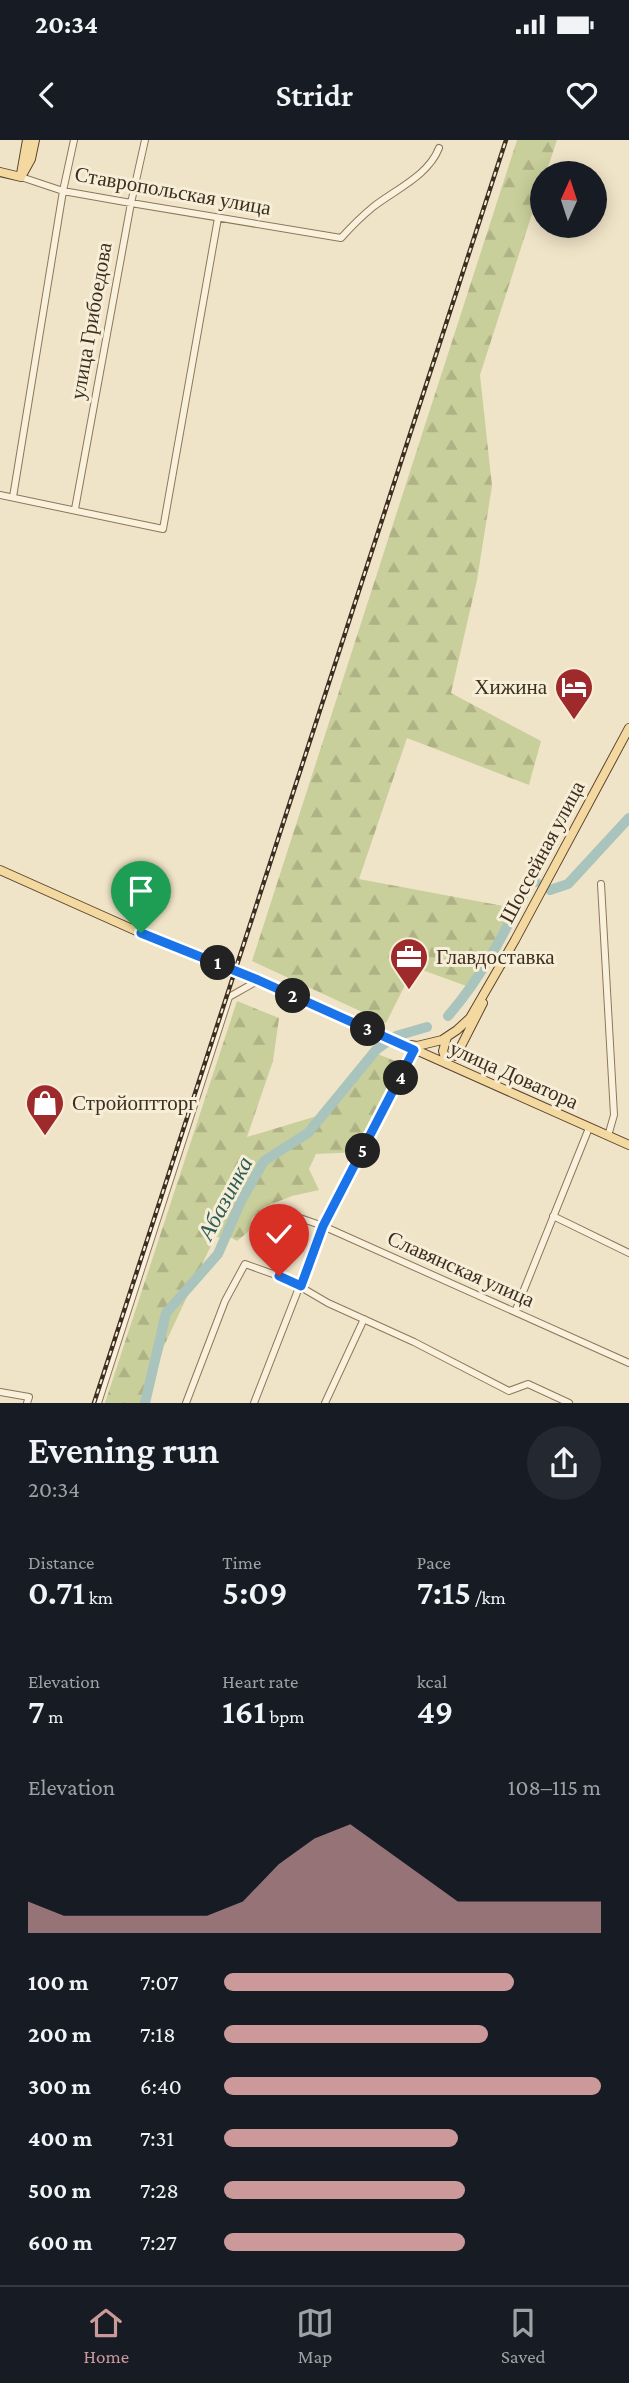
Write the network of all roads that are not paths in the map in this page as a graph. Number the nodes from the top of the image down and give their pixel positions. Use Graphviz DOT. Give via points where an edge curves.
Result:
graph roads {
  1 [pos="27,140"];
  2 [pos="36,140"];
  3 [pos="74,140"];
  4 [pos="145,140"];
  5 [pos="439,148"];
  6 [pos="0,172"];
  7 [pos="21,177"];
  8 [pos="63,191"];
  9 [pos="131,203"];
  10 [pos="218,218"];
  11 [pos="0,495"];
  12 [pos="13,497"];
  13 [pos="75,509"];
  14 [pos="629,730"];
  15 [pos="0,870"];
  16 [pos="601,884"];
  17 [pos="258,980"];
  18 [pos="486,992"];
  19 [pos="447,1037"];
  20 [pos="400,1043"];
  21 [pos="414,1050"];
  22 [pos="456,1056"];
  23 [pos="447,1064"];
  24 [pos="464,1072"];
  25 [pos="589,1128"];
  26 [pos="608,1136"];
  27 [pos="629,1145"];
  28 [pos="277,1210"];
  29 [pos="552,1216"];
  30 [pos="323,1226"];
  31 [pos="629,1253"];
  32 [pos="301,1286"];
  33 [pos="515,1312"];
  34 [pos="364,1319"];
  35 [pos="629,1363"];
  36 [pos="0,1392"];
  37 [pos="27,1403"];
  38 [pos="98,1403"];
  39 [pos="186,1403"];
  40 [pos="254,1403"];
  41 [pos="325,1403"];
  42 [pos="569,1403"];
  1 -- 7 [label="main road"];
  2 -- 7 [label="main road"];
  3 -- 8 [label="street"];
  4 -- 9 [label="street, улица Грибоедова"];
  5 -- 10 [label="street, Ставропольская улица" via="435,159 341,238"];
  6 -- 7 [label="main road, Ставропольская улица"];
  7 -- 8 [label="street, Ставропольская улица"];
  8 -- 9 [label="street, Ставропольская улица"];
  8 -- 12 [label="street"];
  9 -- 10 [label="street, Ставропольская улица"];
  9 -- 13 [label="street, улица Грибоедова"];
  10 -- 13 [label="street" via="163,529"];
  11 -- 12 [label="street"];
  12 -- 13 [label="street"];
  14 -- 18 [label="main road, Шоссейная улица"];
  15 -- 17 [label="main road, улица Доватора"];
  16 -- 26 [label="street" via="614,1115"];
  17 -- 20 [label="main road, улица Доватора"];
  17 -- 38 [label="street" via="229,997"];
  18 -- 19 [label="main road, Шоссейная улица" via="466,1023"];
  18 -- 22 [label="main road, Шоссейная улица"];
  19 -- 20 [label="main road"];
  19 -- 22 [label="main road"];
  19 -- 23 [label="main road" via="443,1051"];
  20 -- 21 [label="main road, улица Доватора"];
  21 -- 23 [label="main road, улица Доватора"];
  21 -- 30 [label="street"];
  22 -- 24 [label="main road"];
  23 -- 24 [label="main road, улица Доватора"];
  24 -- 25 [label="main road, улица Доватора"];
  25 -- 26 [label="main road, улица Доватора"];
  25 -- 29 [label="street"];
  26 -- 27 [label="main road, улица Доватора"];
  28 -- 30 [label="street, Славянская улица"];
  29 -- 31 [label="street"];
  29 -- 33 [label="street"];
  30 -- 32 [label="street"];
  30 -- 33 [label="street, Славянская улица"];
  32 -- 34 [label="street"];
  32 -- 39 [label="street" via="245,1264 225,1301"];
  32 -- 40 [label="street"];
  33 -- 35 [label="street, Славянская улица"];
  34 -- 41 [label="street"];
  34 -- 42 [label="street" via="509,1391 528,1384"];
  36 -- 37 [label="street" via="29,1397"];
}
